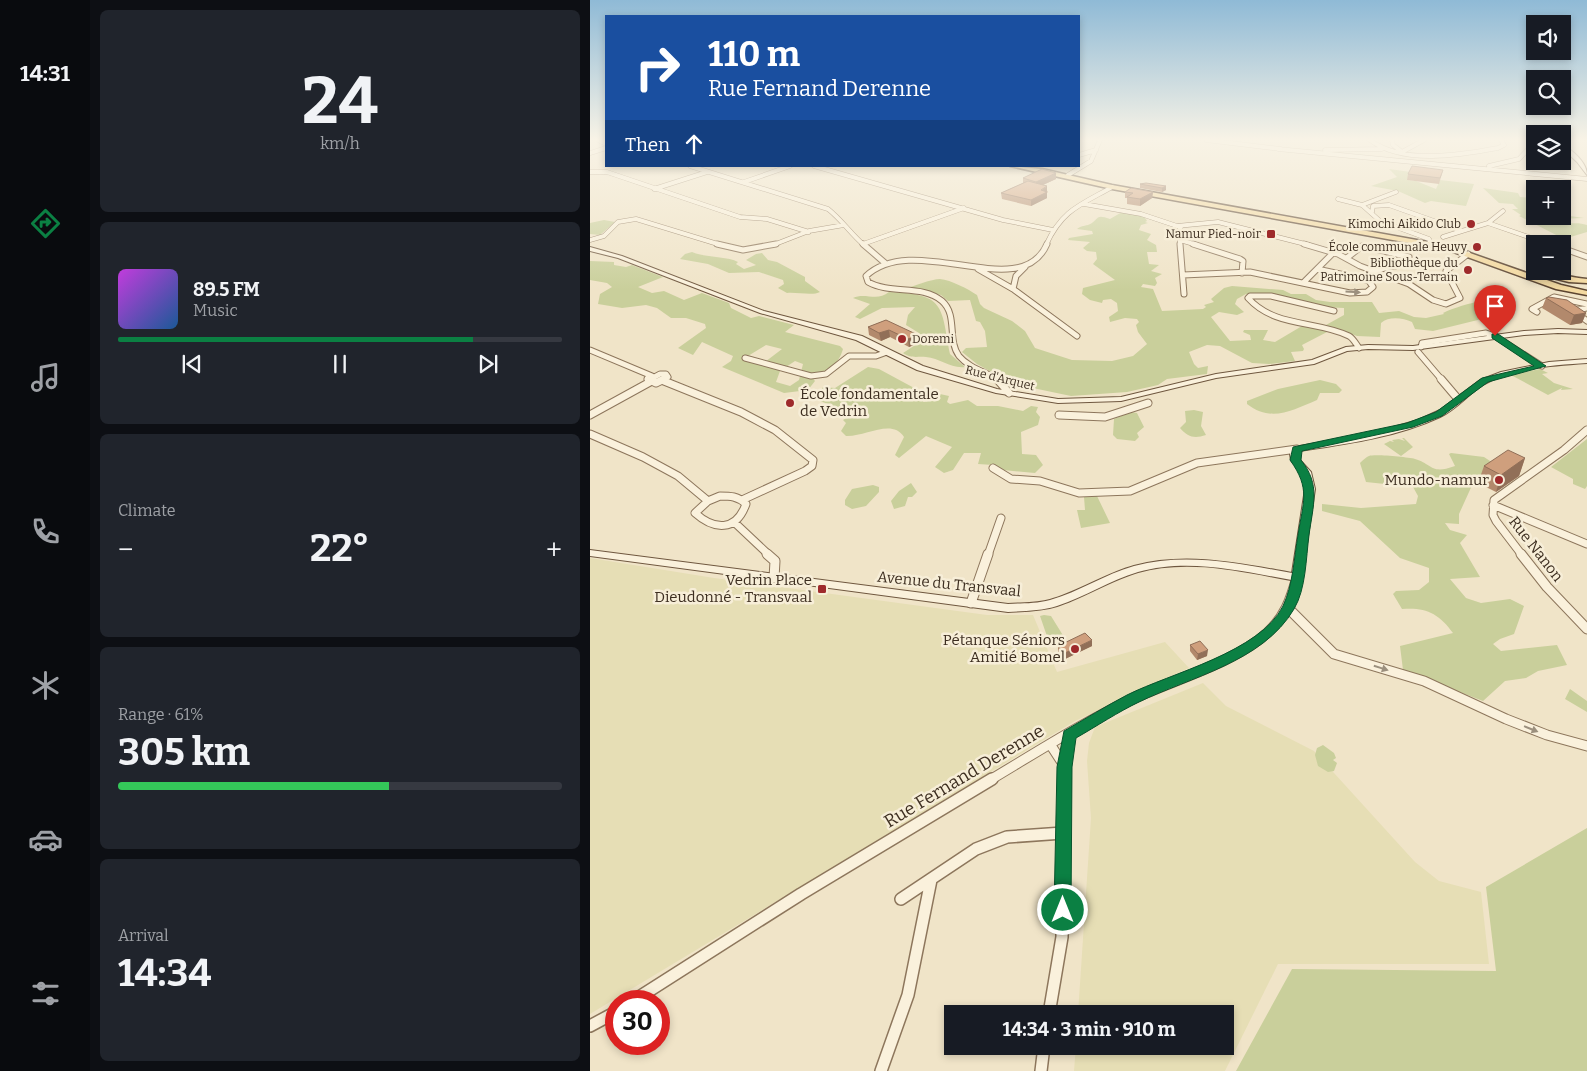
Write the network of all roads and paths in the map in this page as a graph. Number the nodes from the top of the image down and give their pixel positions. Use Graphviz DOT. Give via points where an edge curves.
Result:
graph roads {
  1 [pos="657,190"];
  2 [pos="769,190"];
  3 [pos="900,190"];
  4 [pos="1107,190"];
  5 [pos="1138,190"];
  6 [pos="1396,192"];
  7 [pos="1338,199"];
  8 [pos="1084,204"];
  9 [pos="1362,205"];
  10 [pos="964,208"];
  11 [pos="1503,211"];
  12 [pos="1372,212"];
  13 [pos="1488,222"];
  14 [pos="844,225"];
  15 [pos="1181,226"];
  16 [pos="1053,230"];
  17 [pos="1462,231"];
  18 [pos="809,232"];
  19 [pos="1526,236"];
  20 [pos="1443,237"];
  21 [pos="590,240"];
  22 [pos="1180,240"];
  23 [pos="863,244"];
  24 [pos="1430,244"];
  25 [pos="590,249"];
  26 [pos="1571,251"];
  27 [pos="1334,252"];
  28 [pos="1468,254"];
  29 [pos="1348,257"];
  30 [pos="1587,257"];
  31 [pos="885,263"];
  32 [pos="1495,264"];
  33 [pos="1027,266"];
  34 [pos="976,268"];
  35 [pos="1505,268"];
  36 [pos="1317,269"];
  37 [pos="1526,269"];
  38 [pos="1372,271"];
  39 [pos="1242,273"];
  40 [pos="1183,275"];
  41 [pos="1569,280"];
  42 [pos="1587,281"];
  43 [pos="1306,282"];
  44 [pos="1013,289"];
  45 [pos="1587,290"];
  46 [pos="1184,294"];
  47 [pos="1587,294"];
  48 [pos="1587,306"];
  49 [pos="1334,311"];
  50 [pos="1537,312"];
  51 [pos="1587,321"];
  52 [pos="1587,332"];
  53 [pos="1077,336"];
  54 [pos="1495,336"];
  55 [pos="1359,348"];
  56 [pos="1420,350"];
  57 [pos="591,352"];
  58 [pos="887,352"];
  59 [pos="745,358"];
  60 [pos="1587,361"];
  61 [pos="1542,366"];
  62 [pos="651,379"];
  63 [pos="1009,393"];
  64 [pos="1458,399"];
  65 [pos="1148,403"];
  66 [pos="590,415"];
  67 [pos="1059,415"];
  68 [pos="1587,430"];
  69 [pos="590,434"];
  70 [pos="1297,449"];
  71 [pos="992,468"];
  72 [pos="742,500"];
  73 [pos="708,501"];
  74 [pos="1493,505"];
  75 [pos="1001,518"];
  76 [pos="734,522"];
  77 [pos="1587,544"];
  78 [pos="590,553"];
  79 [pos="1297,577"];
  80 [pos="774,578"];
  81 [pos="971,603"];
  82 [pos="1288,608"];
  83 [pos="1587,629"];
  84 [pos="1069,735"];
  85 [pos="1050,744"];
  86 [pos="1587,746"];
  87 [pos="1065,767"];
  88 [pos="1063,833"];
  89 [pos="931,880"];
  90 [pos="901,899"];
  91 [pos="650,990"];
  92 [pos="1051,1005"];
  93 [pos="605,1018"];
  94 [pos="590,1026"];
  95 [pos="1043,1055"];
  96 [pos="881,1071"];
  97 [pos="1041,1071"];
  1 -- 18 [label="street" via="748,219 767,219"];
  2 -- 14 [label="street" via="828,209"];
  3 -- 10 [label="street"];
  4 -- 8 [label="street"];
  5 -- 24 [label="main road"];
  6 -- 9 [label="street"];
  7 -- 9 [label="street"];
  8 -- 15 [label="street" via="1142,214"];
  8 -- 16 [label="street" via="1061,219"];
  9 -- 12 [label="street"];
  10 -- 16 [label="street" via="1022,225"];
  10 -- 23 [label="street"];
  11 -- 13 [label="street"];
  12 -- 17 [label="street" via="1373,206 1389,205"];
  12 -- 24 [label="street" via="1380,221 1429,239"];
  13 -- 17 [label="street"];
  13 -- 19 [label="street"];
  14 -- 18 [label="street"];
  14 -- 23 [label="street"];
  15 -- 22 [label="street"];
  15 -- 27 [label="street" via="1218,222"];
  16 -- 33 [label="street" via="1039,259"];
  17 -- 20 [label="street"];
  18 -- 21 [label="street" via="764,249 740,250 632,218 618,222 604,236"];
  22 -- 39 [label="street" via="1240,259 1243,261"];
  22 -- 40 [label="street"];
  23 -- 31 [label="street"];
  24 -- 28 [label="main road"];
  25 -- 58 [label="street, Rue d'Arquet" via="620,257 762,312 859,338"];
  26 -- 30 [label="street"];
  27 -- 29 [label="street"];
  27 -- 36 [label="street"];
  28 -- 32 [label="main road"];
  28 -- 38 [label="street" via="1446,271 1460,298 1449,303 1430,300 1410,284"];
  29 -- 38 [label="street"];
  29 -- 38 [label="street" via="1362,246 1409,257 1399,265"];
  31 -- 34 [label="street" via="917,260"];
  31 -- 63 [label="street" via="870,271 866,276 868,282 876,288 920,293 939,299 949,312 958,354 1005,384"];
  32 -- 35 [label="main road"];
  32 -- 37 [label="main road"];
  33 -- 34 [label="street"];
  33 -- 44 [label="street" via="1015,274"];
  34 -- 44 [label="street"];
  35 -- 45 [label="main road"];
  35 -- 47 [label="main road"];
  36 -- 43 [label="street"];
  43 -- 36 [label="street, one-way" via="1350,293 1367,292 1373,287 1363,279"];
  39 -- 40 [label="street"];
  39 -- 43 [label="street"];
  40 -- 46 [label="street"];
  41 -- 42 [label="main road"];
  44 -- 53 [label="street"];
  48 -- 50 [label="street" via="1554,297 1532,309"];
  48 -- 51 [label="street" via="1574,311"];
  49 -- 55 [label="street" via="1263,295 1248,298 1253,305 1273,317 1351,337"];
  52 -- 54 [label="street, Rue d'Arquet"];
  54 -- 56 [label="street, Rue d'Arquet"];
  54 -- 61 [label="street"];
  55 -- 56 [label="street, Rue d'Arquet"];
  55 -- 63 [label="street, Rue d'Arquet" via="1314,362 1216,376 1121,399 1058,401"];
  56 -- 64 [label="street"];
  57 -- 62 [label="street"];
  58 -- 59 [label="street" via="876,356 849,356 826,374 818,375 805,375"];
  58 -- 63 [label="street, Rue d'Arquet" via="920,368"];
  60 -- 61 [label="street"];
  61 -- 64 [label="street" via="1485,380"];
  62 -- 66 [label="street"];
  62 -- 72 [label="street" via="666,374 668,377 664,381 741,412 775,430 813,460 812,466 805,471"];
  64 -- 70 [label="street" via="1439,414 1410,425"];
  65 -- 67 [label="street" via="1105,417"];
  68 -- 74 [label="street, Rue Nanon" via="1501,494"];
  69 -- 73 [label="street" via="643,456 678,476"];
  70 -- 71 [label="street" via="1197,463 1130,491 1120,492 1079,493 1040,480 1011,479"];
  70 -- 79 [label="street" via="1295,460 1306,472 1310,489"];
  72 -- 73 [label="street" via="720,496"];
  72 -- 76 [label="street" via="746,504 744,514"];
  73 -- 76 [label="street" via="695,513 710,525"];
  74 -- 77 [label="street"];
  74 -- 83 [label="street, Rue Nanon" via="1493,515 1500,527 1547,587"];
  75 -- 81 [label="street"];
  76 -- 80 [label="street" via="775,561"];
  78 -- 80 [label="street, Avenue du Transvaal"];
  79 -- 81 [label="street, Avenue du Transvaal" via="1197,562 1163,564 1136,568 1034,607 1008,608"];
  79 -- 82 [label="street, Rue Fernand Derenne"];
  80 -- 81 [label="street, Avenue du Transvaal"];
  82 -- 84 [label="street, Rue Fernand Derenne" via="1267,633 1238,653 1133,699"];
  82 -- 86 [label="street, one-way" via="1334,654 1424,681 1530,728"];
  84 -- 85 [label="street, Rue Fernand Derenne"];
  84 -- 87 [label="street"];
  85 -- 87 [label="street"];
  85 -- 91 [label="street, Rue Fernand Derenne" via="801,894"];
  87 -- 88 [label="street"];
  88 -- 89 [label="street" via="1007,837 976,849"];
  88 -- 92 [label="street" via="1063,929"];
  89 -- 90 [label="street"];
  89 -- 96 [label="street" via="908,995"];
  93 -- 94 [label="street"];
  95 -- 97 [label="street"];
}
